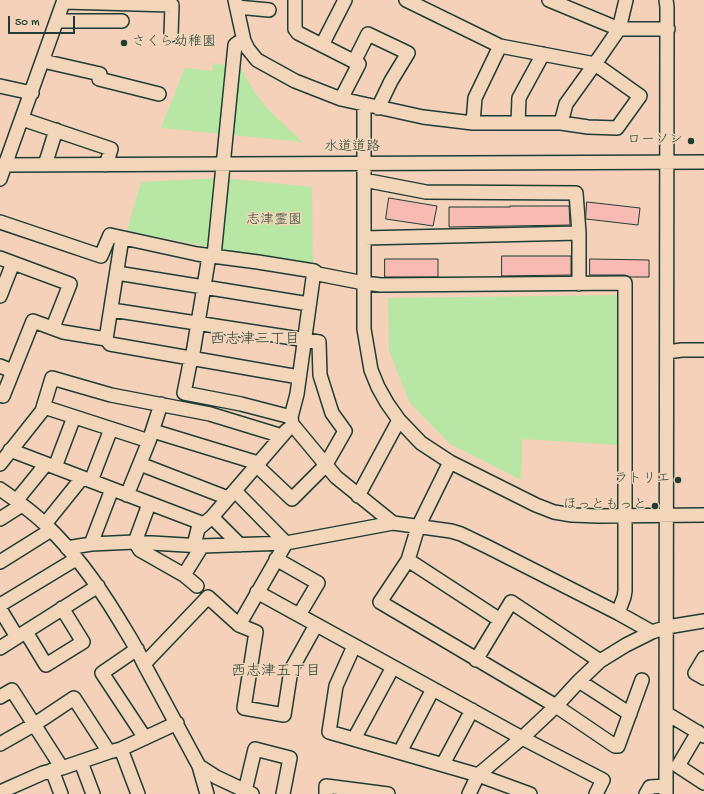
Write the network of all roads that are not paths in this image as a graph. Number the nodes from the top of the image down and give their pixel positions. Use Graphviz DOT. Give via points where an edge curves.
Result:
graph roads {
  1 [pos="295,0"];
  2 [pos="345,0"];
  3 [pos="406,0"];
  4 [pos="549,0"];
  5 [pos="626,0"];
  6 [pos="64,1"];
  7 [pos="667,2"];
  8 [pos="236,3"];
  9 [pos="269,10"];
  10 [pos="57,21"];
  11 [pos="122,21"];
  12 [pos="619,29"];
  13 [pos="668,30"];
  14 [pos="171,35"];
  15 [pos="244,41"];
  16 [pos="322,45"];
  17 [pos="500,46"];
  18 [pos="542,54"];
  19 [pos="43,61"];
  20 [pos="354,62"];
  21 [pos="595,64"];
  22 [pos="0,86"];
  23 [pos="32,93"];
  24 [pos="159,94"];
  25 [pos="341,99"];
  26 [pos="364,104"];
  27 [pos="378,108"];
  28 [pos="22,119"];
  29 [pos="473,123"];
  30 [pos="518,123"];
  31 [pos="561,123"];
  32 [pos="56,130"];
  33 [pos="667,162"];
  34 [pos="704,162"];
  35 [pos="2,165"];
  36 [pos="45,165"];
  37 [pos="106,165"];
  38 [pos="224,165"];
  39 [pos="364,165"];
  40 [pos="0,179"];
  41 [pos="364,180"];
  42 [pos="0,222"];
  43 [pos="578,233"];
  44 [pos="122,238"];
  45 [pos="364,238"];
  46 [pos="211,256"];
  47 [pos="0,258"];
  48 [pos="13,263"];
  49 [pos="314,271"];
  50 [pos="117,273"];
  51 [pos="364,283"];
  52 [pos="579,284"];
  53 [pos="204,287"];
  54 [pos="0,296"];
  55 [pos="309,304"];
  56 [pos="112,310"];
  57 [pos="198,323"];
  58 [pos="53,327"];
  59 [pos="106,339"];
  60 [pos="304,340"];
  61 [pos="704,350"];
  62 [pos="667,352"];
  63 [pos="191,358"];
  64 [pos="0,366"];
  65 [pos="12,371"];
  66 [pos="299,377"];
  67 [pos="3,396"];
  68 [pos="161,404"];
  69 [pos="44,407"];
  70 [pos="74,417"];
  71 [pos="399,420"];
  72 [pos="292,421"];
  73 [pos="111,429"];
  74 [pos="151,436"];
  75 [pos="282,436"];
  76 [pos="10,450"];
  77 [pos="450,462"];
  78 [pos="0,464"];
  79 [pos="140,464"];
  80 [pos="257,464"];
  81 [pos="50,466"];
  82 [pos="325,466"];
  83 [pos="86,479"];
  84 [pos="0,489"];
  85 [pos="112,490"];
  86 [pos="232,494"];
  87 [pos="127,495"];
  88 [pos="358,496"];
  89 [pos="19,503"];
  90 [pos="149,504"];
  91 [pos="625,516"];
  92 [pos="667,516"];
  93 [pos="704,516"];
  94 [pos="0,519"];
  95 [pos="208,520"];
  96 [pos="393,523"];
  97 [pos="48,527"];
  98 [pos="418,527"];
  99 [pos="135,542"];
  100 [pos="286,543"];
  101 [pos="91,544"];
  102 [pos="240,545"];
  103 [pos="198,546"];
  104 [pos="67,548"];
  105 [pos="76,559"];
  106 [pos="276,559"];
  107 [pos="408,560"];
  108 [pos="0,562"];
  109 [pos="184,575"];
  110 [pos="98,586"];
  111 [pos="197,586"];
  112 [pos="257,592"];
  113 [pos="0,606"];
  114 [pos="62,608"];
  115 [pos="0,609"];
  116 [pos="618,613"];
  117 [pos="299,615"];
  118 [pos="500,620"];
  119 [pos="704,621"];
  120 [pos="316,624"];
  121 [pos="239,625"];
  122 [pos="667,627"];
  123 [pos="652,632"];
  124 [pos="21,634"];
  125 [pos="354,646"];
  126 [pos="0,648"];
  127 [pos="137,649"];
  128 [pos="704,658"];
  129 [pos="476,660"];
  130 [pos="600,661"];
  131 [pos="144,664"];
  132 [pos="393,667"];
  133 [pos="704,678"];
  134 [pos="642,680"];
  135 [pos="579,681"];
  136 [pos="433,689"];
  137 [pos="0,696"];
  138 [pos="556,706"];
  139 [pos="472,710"];
  140 [pos="666,713"];
  141 [pos="630,714"];
  142 [pos="177,723"];
  143 [pos="35,724"];
  144 [pos="701,734"];
  145 [pos="145,738"];
  146 [pos="522,738"];
  147 [pos="354,739"];
  148 [pos="0,744"];
  149 [pos="115,751"];
  150 [pos="400,752"];
  151 [pos="81,762"];
  152 [pos="443,764"];
  153 [pos="199,766"];
  154 [pos="57,770"];
  155 [pos="478,775"];
  156 [pos="704,783"];
  157 [pos="2,788"];
  158 [pos="25,789"];
  159 [pos="666,790"];
  160 [pos="248,792"];
  161 [pos="61,794"];
  162 [pos="93,794"];
  163 [pos="138,794"];
  164 [pos="207,794"];
  165 [pos="283,794"];
  166 [pos="326,794"];
  167 [pos="388,794"];
  168 [pos="470,794"];
  169 [pos="530,794"];
  170 [pos="596,794"];
  171 [pos="646,794"];
  1 -- 16 [label="street" via="295,29"];
  2 -- 16 [label="street"];
  3 -- 17 [label="street"];
  4 -- 12 [label="street"];
  5 -- 12 [label="street"];
  6 -- 10 [label="street"];
  6 -- 14 [label="street" via="172,5"];
  7 -- 13 [label="street"];
  8 -- 9 [label="street"];
  8 -- 15 [label="street"];
  10 -- 11 [label="street"];
  10 -- 19 [label="street"];
  12 -- 13 [label="street"];
  12 -- 21 [label="street"];
  13 -- 33 [label="street"];
  15 -- 25 [label="street" via="257,60 264,65 295,81"];
  15 -- 38 [label="street" via="235,45"];
  16 -- 20 [label="street"];
  17 -- 18 [label="street"];
  17 -- 29 [label="street" via="475,98"];
  18 -- 21 [label="street"];
  18 -- 30 [label="street" via="519,98"];
  19 -- 23 [label="street"];
  19 -- 24 [label="street" via="100,74 99,79"];
  20 -- 25 [label="street" via="359,64"];
  20 -- 27 [label="street" via="368,34 408,53"];
  21 -- 31 [label="street" via="566,104"];
  21 -- 31 [label="street" via="640,96 617,128 588,128"];
  22 -- 23 [label="street"];
  23 -- 28 [label="street"];
  25 -- 26 [label="street"];
  26 -- 27 [label="street"];
  26 -- 39 [label="street"];
  27 -- 29 [label="street"];
  28 -- 32 [label="street"];
  28 -- 35 [label="street"];
  29 -- 30 [label="street"];
  30 -- 31 [label="street"];
  32 -- 36 [label="street"];
  32 -- 37 [label="street" via="111,149"];
  33 -- 34 [label="street, 水道道路"];
  33 -- 39 [label="street, 水道道路"];
  33 -- 62 [label="street"];
  35 -- 36 [label="street, 水道道路"];
  35 -- 40 [label="street"];
  36 -- 37 [label="street, 水道道路"];
  37 -- 38 [label="street, 水道道路"];
  38 -- 39 [label="street, 水道道路"];
  38 -- 46 [label="street"];
  39 -- 41 [label="street"];
  41 -- 43 [label="street" via="426,192 576,193"];
  41 -- 45 [label="street"];
  42 -- 44 [label="street" via="101,256 110,235"];
  43 -- 45 [label="street"];
  43 -- 52 [label="street"];
  44 -- 46 [label="street"];
  44 -- 50 [label="street"];
  45 -- 51 [label="street"];
  46 -- 49 [label="street"];
  46 -- 53 [label="street"];
  47 -- 48 [label="street"];
  48 -- 54 [label="street"];
  48 -- 58 [label="street" via="70,284"];
  49 -- 51 [label="street"];
  49 -- 55 [label="street"];
  50 -- 53 [label="street"];
  50 -- 56 [label="street"];
  51 -- 52 [label="street"];
  51 -- 71 [label="street" via="364,329 371,370 378,387"];
  52 -- 91 [label="street" via="625,283"];
  53 -- 55 [label="street"];
  53 -- 57 [label="street"];
  55 -- 60 [label="street"];
  56 -- 57 [label="street"];
  56 -- 59 [label="street"];
  57 -- 60 [label="street"];
  57 -- 63 [label="street"];
  58 -- 59 [label="street" via="63,332"];
  58 -- 65 [label="street" via="33,321"];
  59 -- 63 [label="street" via="110,344"];
  60 -- 66 [label="street"];
  60 -- 82 [label="street" via="319,342 320,375 332,413 345,431"];
  61 -- 62 [label="street"];
  62 -- 92 [label="street"];
  63 -- 66 [label="street"];
  63 -- 72 [label="street" via="184,393 242,404"];
  64 -- 65 [label="street"];
  65 -- 67 [label="street"];
  66 -- 72 [label="street"];
  68 -- 69 [label="street" via="111,395 52,378"];
  68 -- 74 [label="street"];
  68 -- 75 [label="street" via="210,414"];
  69 -- 70 [label="street"];
  69 -- 76 [label="street"];
  70 -- 73 [label="street"];
  70 -- 81 [label="street"];
  71 -- 77 [label="street" via="421,443"];
  71 -- 88 [label="street"];
  72 -- 75 [label="street"];
  72 -- 82 [label="street"];
  73 -- 74 [label="street"];
  73 -- 83 [label="street"];
  74 -- 79 [label="street"];
  74 -- 80 [label="street"];
  75 -- 80 [label="street"];
  76 -- 78 [label="street"];
  76 -- 81 [label="street"];
  77 -- 91 [label="street" via="554,512"];
  77 -- 98 [label="street"];
  79 -- 86 [label="street"];
  79 -- 87 [label="street"];
  80 -- 82 [label="street" via="292,499"];
  80 -- 86 [label="street"];
  81 -- 83 [label="street"];
  81 -- 89 [label="street"];
  82 -- 88 [label="street"];
  83 -- 85 [label="street"];
  83 -- 97 [label="street"];
  84 -- 89 [label="street"];
  85 -- 87 [label="street"];
  85 -- 101 [label="street"];
  86 -- 95 [label="street"];
  86 -- 100 [label="street"];
  87 -- 90 [label="street"];
  88 -- 96 [label="street"];
  89 -- 94 [label="street"];
  89 -- 97 [label="street"];
  90 -- 95 [label="street"];
  90 -- 99 [label="street"];
  91 -- 92 [label="street"];
  91 -- 116 [label="street" via="625,591"];
  92 -- 93 [label="street"];
  92 -- 122 [label="street"];
  95 -- 102 [label="street"];
  95 -- 103 [label="street" via="198,529"];
  96 -- 98 [label="street"];
  96 -- 100 [label="street"];
  97 -- 104 [label="street"];
  97 -- 108 [label="street"];
  98 -- 107 [label="street"];
  98 -- 116 [label="street" via="461,534"];
  99 -- 101 [label="street"];
  99 -- 103 [label="street"];
  99 -- 109 [label="street" via="140,550"];
  100 -- 102 [label="street"];
  100 -- 106 [label="street"];
  101 -- 104 [label="street"];
  102 -- 103 [label="street"];
  103 -- 109 [label="street"];
  104 -- 105 [label="street"];
  105 -- 110 [label="street"];
  105 -- 113 [label="street"];
  106 -- 112 [label="street"];
  106 -- 117 [label="street" via="318,582"];
  107 -- 118 [label="street"];
  107 -- 129 [label="street" via="380,602"];
  109 -- 111 [label="street"];
  110 -- 114 [label="street"];
  110 -- 127 [label="street"];
  112 -- 117 [label="street"];
  112 -- 121 [label="street"];
  114 -- 124 [label="street"];
  114 -- 124 [label="street" via="83,642 46,665"];
  115 -- 124 [label="street"];
  116 -- 123 [label="street"];
  117 -- 120 [label="street"];
  118 -- 129 [label="street"];
  118 -- 130 [label="street" via="511,602"];
  119 -- 122 [label="street"];
  120 -- 121 [label="street" via="291,670 284,715 244,708 256,632"];
  120 -- 125 [label="street"];
  121 -- 131 [label="street" via="208,597"];
  122 -- 123 [label="street"];
  122 -- 140 [label="street"];
  123 -- 130 [label="street"];
  124 -- 126 [label="street"];
  125 -- 132 [label="street"];
  125 -- 147 [label="street" via="336,686 329,732"];
  127 -- 131 [label="street"];
  127 -- 145 [label="street" via="102,673"];
  128 -- 133 [label="street" via="695,673"];
  129 -- 138 [label="street"];
  130 -- 135 [label="street"];
  131 -- 142 [label="street"];
  132 -- 136 [label="street"];
  132 -- 147 [label="street"];
  134 -- 141 [label="street"];
  135 -- 138 [label="street"];
  135 -- 141 [label="street"];
  136 -- 139 [label="street"];
  136 -- 150 [label="street"];
  137 -- 143 [label="street" via="12,690"];
  138 -- 141 [label="street" via="615,746 618,746"];
  138 -- 146 [label="street"];
  139 -- 146 [label="street"];
  139 -- 152 [label="street"];
  140 -- 144 [label="street"];
  140 -- 159 [label="street"];
  142 -- 145 [label="street"];
  142 -- 153 [label="street"];
  143 -- 148 [label="street"];
  143 -- 149 [label="street" via="74,698"];
  143 -- 154 [label="street"];
  144 -- 156 [label="street" via="678,766"];
  145 -- 149 [label="street"];
  146 -- 155 [label="street"];
  146 -- 170 [label="street" via="603,780"];
  147 -- 150 [label="street"];
  149 -- 151 [label="street"];
  149 -- 163 [label="street"];
  150 -- 152 [label="street"];
  151 -- 154 [label="street"];
  151 -- 162 [label="street"];
  152 -- 155 [label="street"];
  153 -- 160 [label="street"];
  153 -- 164 [label="street"];
  154 -- 158 [label="street"];
  154 -- 161 [label="street"];
  155 -- 168 [label="street"];
  155 -- 169 [label="street"];
  157 -- 158 [label="street"];
  159 -- 171 [label="street" via="650,787"];
  160 -- 165 [label="street" via="255,749 290,758"];
  166 -- 167 [label="street" via="326,786"];
}
